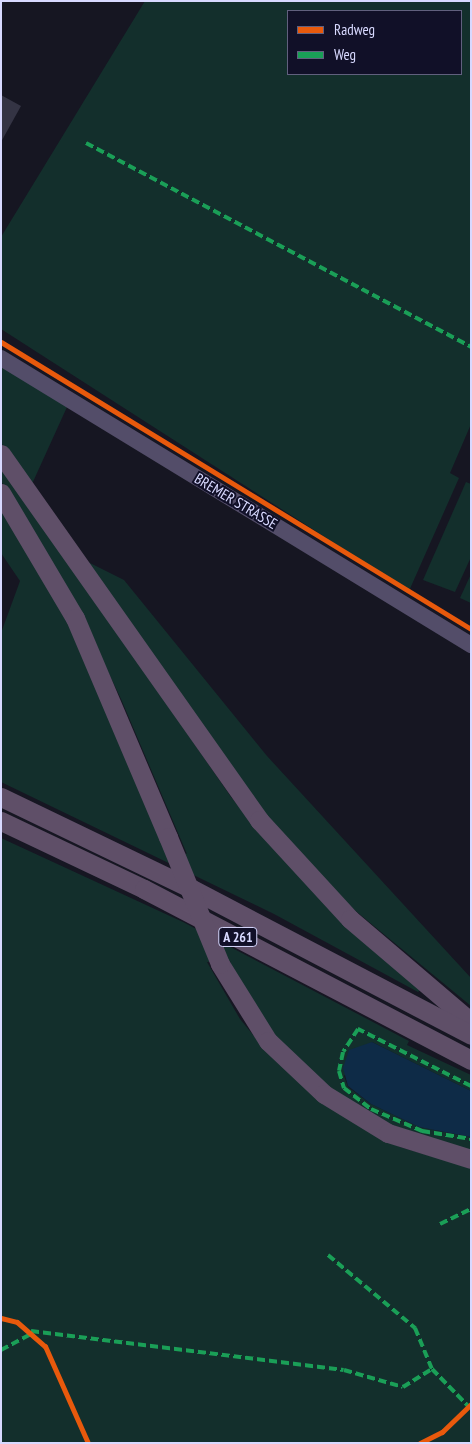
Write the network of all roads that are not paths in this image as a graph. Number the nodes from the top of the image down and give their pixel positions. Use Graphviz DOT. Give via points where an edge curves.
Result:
graph roads {
  1 [pos="1,358"];
  2 [pos="1,454"];
  3 [pos="1,493"];
  4 [pos="471,645"];
  5 [pos="1,797"];
  6 [pos="1,821"];
  7 [pos="471,1022"];
  8 [pos="471,1035"];
  9 [pos="471,1060"];
  10 [pos="471,1160"];
  1 -- 4 [label="main road, BREMER STRASSE"];
  2 -- 7 [label="highway" via="259,820 350,919"];
  3 -- 10 [label="highway, bridge" via="82,632 220,964 268,1041 324,1094 388,1133"];
  5 -- 8 [label="highway, A 261" via="192,889"];
  6 -- 9 [label="highway, A 261" via="179,907"];
}
